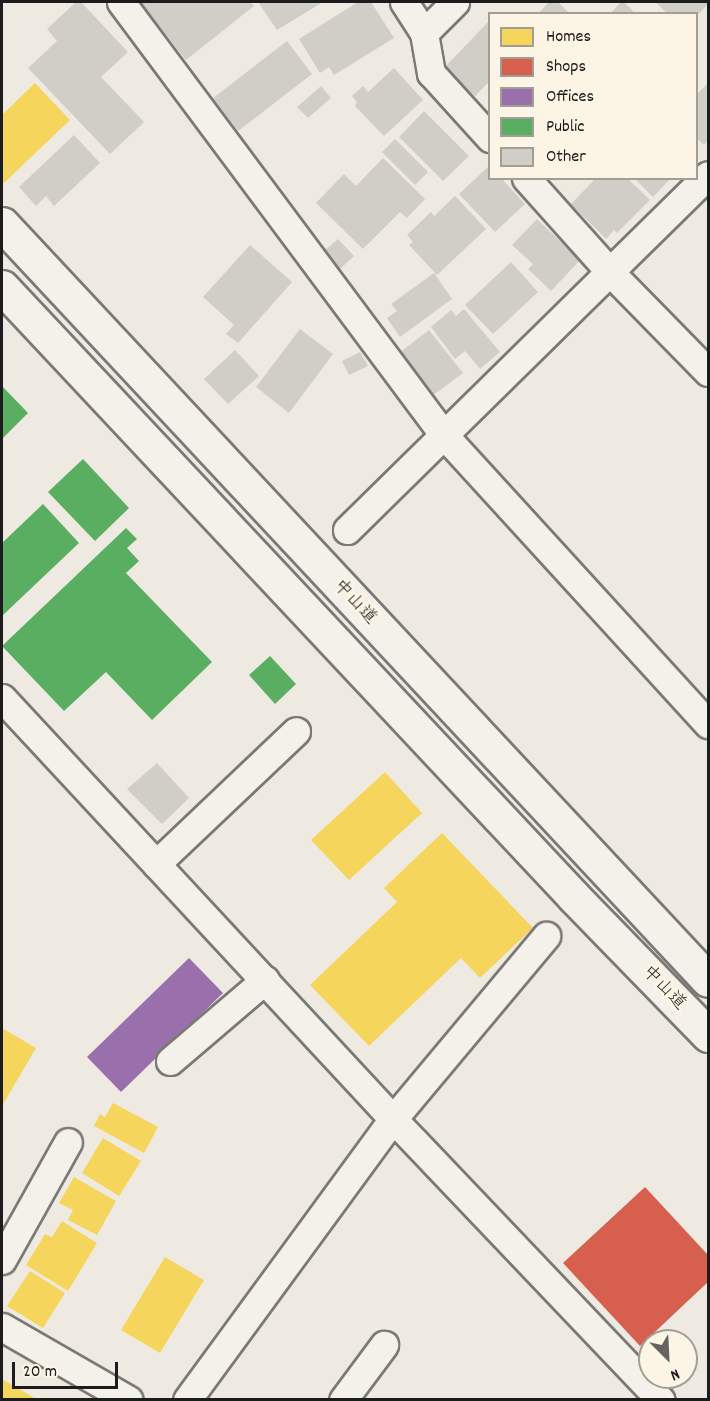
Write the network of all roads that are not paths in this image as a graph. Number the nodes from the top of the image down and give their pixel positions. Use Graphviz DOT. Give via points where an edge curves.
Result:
graph roads {
  1 [pos="121,2"];
  2 [pos="404,2"];
  3 [pos="455,2"];
  4 [pos="424,33"];
  5 [pos="488,137"];
  6 [pos="708,175"];
  7 [pos="528,180"];
  8 [pos="2,224"];
  9 [pos="610,272"];
  10 [pos="2,287"];
  11 [pos="708,372"];
  12 [pos="443,434"];
  13 [pos="347,530"];
  14 [pos="5,711"];
  15 [pos="708,724"];
  16 [pos="296,731"];
  17 [pos="156,864"];
  18 [pos="546,936"];
  19 [pos="265,980"];
  20 [pos="708,980"];
  21 [pos="708,1035"];
  22 [pos="170,1061"];
  23 [pos="393,1119"];
  24 [pos="68,1142"];
  25 [pos="2,1260"];
  26 [pos="2,1328"];
  27 [pos="384,1345"];
  28 [pos="129,1400"];
  29 [pos="187,1400"];
  30 [pos="342,1400"];
  31 [pos="661,1400"];
  1 -- 12 [label="street"];
  2 -- 4 [label="street"];
  3 -- 4 [label="street"];
  4 -- 5 [label="street" via="431,72"];
  6 -- 9 [label="street"];
  7 -- 9 [label="street"];
  8 -- 20 [label="highway, 中山道"];
  9 -- 11 [label="street"];
  9 -- 12 [label="street"];
  10 -- 21 [label="highway, 中山道"];
  12 -- 13 [label="street"];
  12 -- 15 [label="street"];
  14 -- 17 [label="street"];
  16 -- 17 [label="street"];
  17 -- 19 [label="street"];
  18 -- 23 [label="street"];
  19 -- 22 [label="street"];
  19 -- 23 [label="street"];
  23 -- 29 [label="street"];
  23 -- 31 [label="street"];
  24 -- 25 [label="street"];
  26 -- 28 [label="street"];
  27 -- 30 [label="street"];
}
